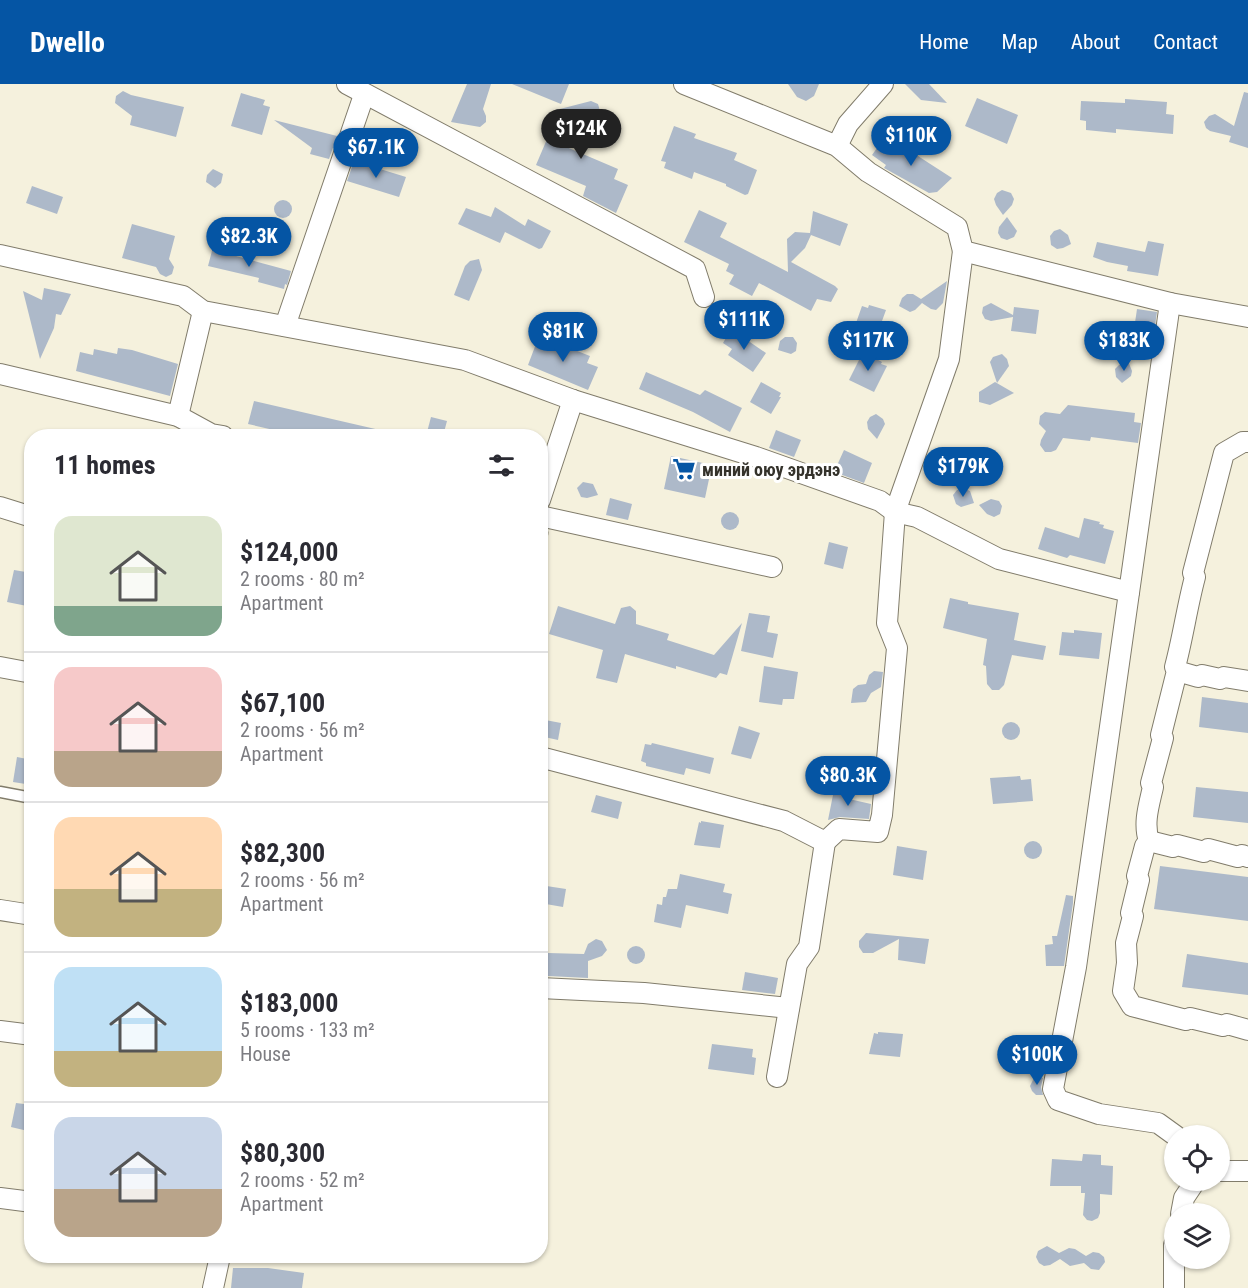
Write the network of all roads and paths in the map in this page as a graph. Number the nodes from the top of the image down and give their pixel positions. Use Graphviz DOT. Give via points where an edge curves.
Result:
graph roads {
  1 [pos="347,84"];
  2 [pos="684,84"];
  3 [pos="883,84"];
  4 [pos="364,94"];
  5 [pos="837,146"];
  6 [pos="963,252"];
  7 [pos="0,255"];
  8 [pos="704,297"];
  9 [pos="1170,303"];
  10 [pos="203,311"];
  11 [pos="1248,317"];
  12 [pos="285,326"];
  13 [pos="0,374"];
  14 [pos="573,400"];
  15 [pos="178,416"];
  16 [pos="191,429"];
  17 [pos="1248,442"];
  18 [pos="548,476"];
  19 [pos="0,507"];
  20 [pos="895,512"];
  21 [pos="24,514"];
  22 [pos="548,518"];
  23 [pos="772,567"];
  24 [pos="1129,592"];
  25 [pos="0,668"];
  26 [pos="1177,671"];
  27 [pos="24,672"];
  28 [pos="1248,681"];
  29 [pos="548,759"];
  30 [pos="0,792"];
  31 [pos="24,796"];
  32 [pos="1149,841"];
  33 [pos="825,842"];
  34 [pos="1248,857"];
  35 [pos="0,910"];
  36 [pos="24,914"];
  37 [pos="548,988"];
  38 [pos="789,1008"];
  39 [pos="1248,1030"];
  40 [pos="0,1031"];
  41 [pos="24,1034"];
  42 [pos="777,1077"];
  43 [pos="1164,1127"];
  44 [pos="1230,1171"];
  45 [pos="1248,1172"];
  46 [pos="0,1198"];
  47 [pos="24,1201"];
  48 [pos="218,1263"];
  49 [pos="1174,1269"];
  50 [pos="213,1288"];
  51 [pos="1174,1288"];
  1 -- 4 [label="street"];
  2 -- 5 [label="street"];
  3 -- 5 [label="street" via="848,124"];
  4 -- 8 [label="street" via="695,269"];
  4 -- 12 [label="street"];
  5 -- 6 [label="street" via="868,172 957,228"];
  6 -- 9 [label="street"];
  6 -- 20 [label="street" via="949,360"];
  7 -- 10 [label="street" via="183,296"];
  9 -- 11 [label="street"];
  9 -- 24 [label="street"];
  10 -- 12 [label="street"];
  10 -- 15 [label="street"];
  12 -- 14 [label="street" via="465,360"];
  13 -- 15 [label="street"];
  14 -- 18 [label="street"];
  14 -- 20 [label="street" via="756,457 880,501"];
  15 -- 16 [label="street"];
  17 -- 26 [label="street" via="1224,453 1193,573"];
  19 -- 21 [label="street"];
  20 -- 24 [label="street" via="917,517 999,559"];
  20 -- 33 [label="street" via="887,623 897,648 882,816 878,832 839,829"];
  22 -- 23 [label="street"];
  24 -- 43 [label="street" via="1076,968 1053,1089 1058,1100 1099,1114 1158,1123"];
  25 -- 27 [label="street"];
  26 -- 28 [label="street" via="1198,677"];
  26 -- 32 [label="street" via="1151,783 1146,830"];
  29 -- 33 [label="street" via="784,821"];
  30 -- 31 [label="lane"];
  32 -- 34 [label="street"];
  32 -- 39 [label="street" via="1137,876 1123,991 1132,1006"];
  33 -- 38 [label="street" via="809,947 797,964"];
  35 -- 36 [label="street"];
  37 -- 38 [label="street" via="644,993"];
  38 -- 42 [label="street"];
  40 -- 41 [label="street"];
  44 -- 45 [label="street"];
  46 -- 47 [label="street"];
  48 -- 50 [label="street"];
  49 -- 51 [label="street"];
}
